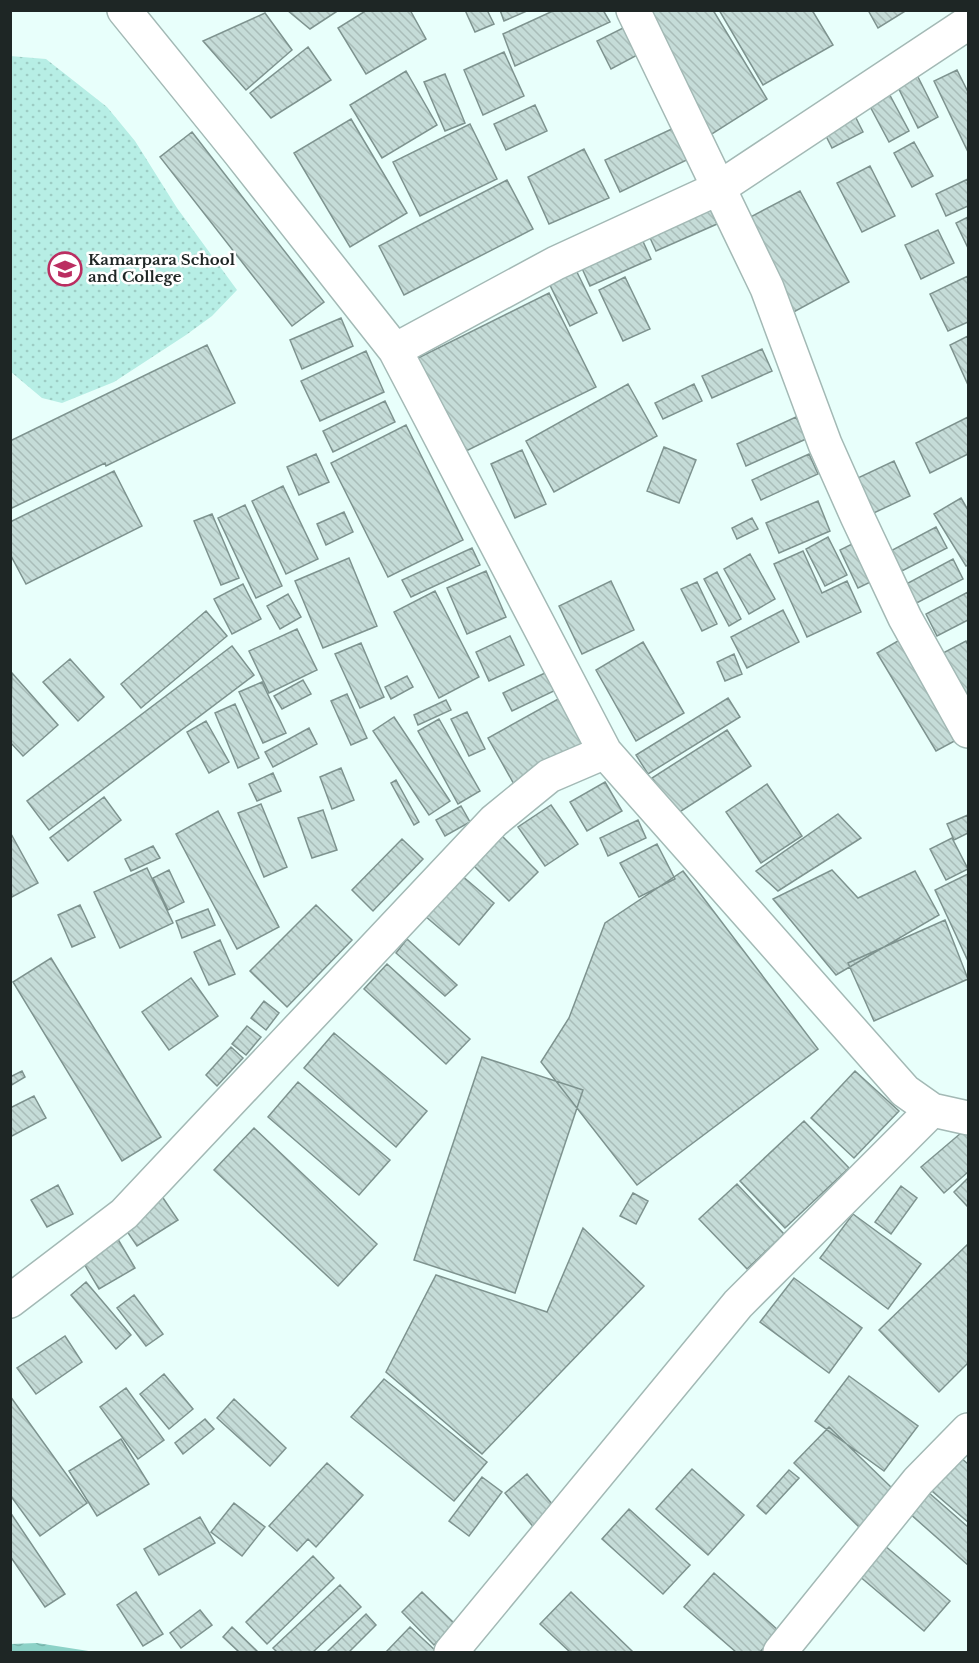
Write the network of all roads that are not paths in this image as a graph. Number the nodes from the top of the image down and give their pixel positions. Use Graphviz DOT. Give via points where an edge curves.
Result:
graph roads {
  1 [pos="124,10"];
  2 [pos="633,10"];
  3 [pos="969,23"];
  4 [pos="719,188"];
  5 [pos="395,350"];
  6 [pos="969,731"];
  7 [pos="605,752"];
  8 [pos="932,1110"];
  9 [pos="969,1118"];
  10 [pos="10,1300"];
  11 [pos="969,1430"];
  12 [pos="451,1653"];
  13 [pos="780,1653"];
  1 -- 5 [label="street"];
  2 -- 4 [label="street"];
  3 -- 4 [label="street"];
  4 -- 5 [label="street" via="556,263"];
  4 -- 6 [label="street" via="768,288 825,444 857,516 905,618"];
  5 -- 7 [label="street"];
  7 -- 8 [label="street" via="905,1091"];
  7 -- 10 [label="street" via="549,776 494,821 124,1214"];
  8 -- 9 [label="street"];
  8 -- 12 [label="street" via="738,1304"];
  11 -- 13 [label="street" via="918,1481"];
}
